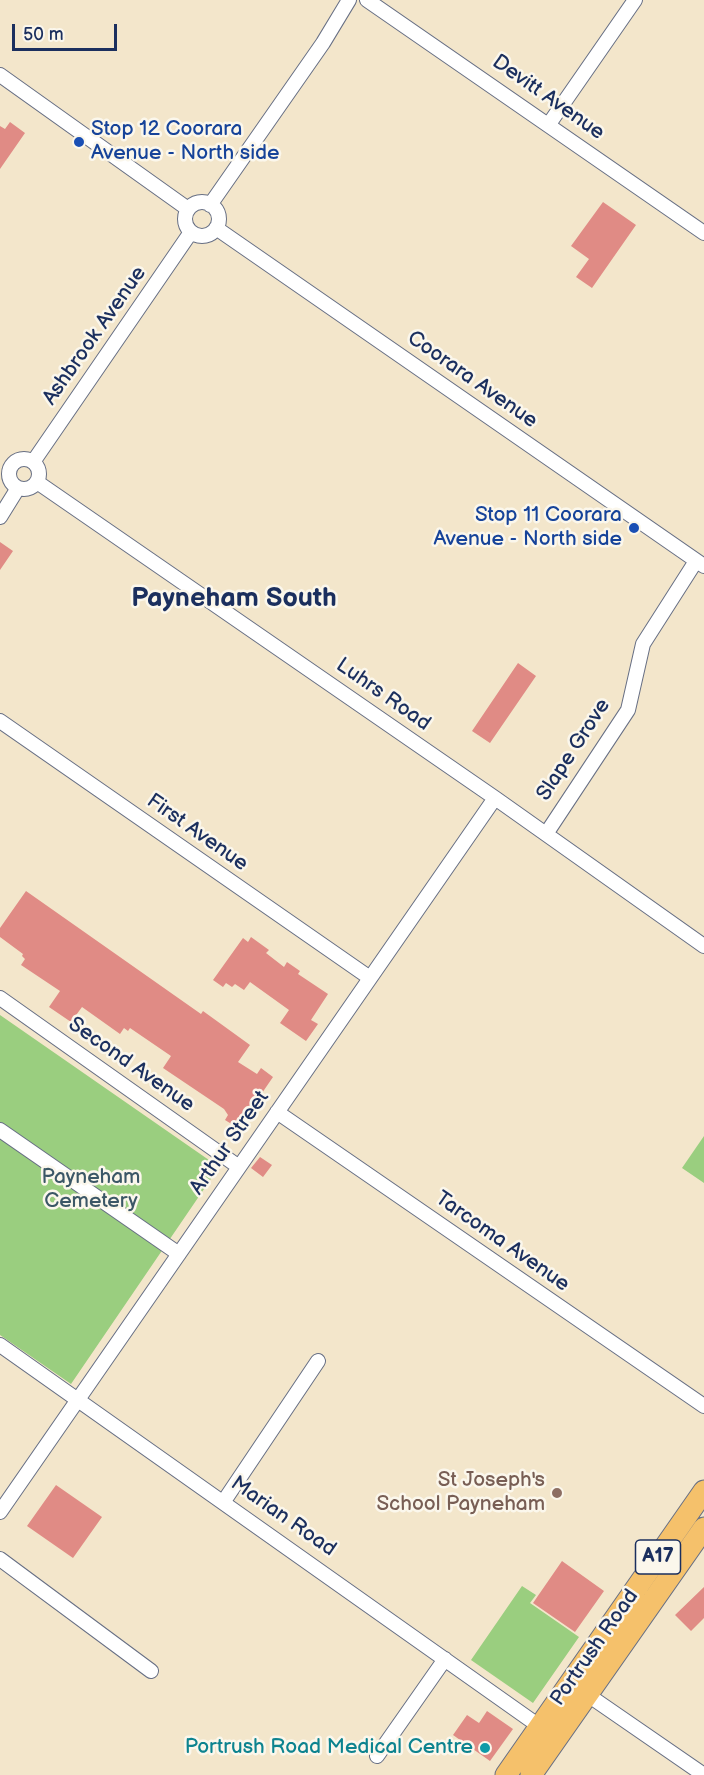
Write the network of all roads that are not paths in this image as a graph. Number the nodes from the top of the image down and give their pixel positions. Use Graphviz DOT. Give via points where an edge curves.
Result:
graph roads {
  1 [pos="349,0"];
  2 [pos="367,0"];
  3 [pos="635,0"];
  4 [pos="0,75"];
  5 [pos="549,124"];
  6 [pos="210,205"];
  7 [pos="188,208"];
  8 [pos="216,228"];
  9 [pos="191,232"];
  10 [pos="704,233"];
  11 [pos="5,462"];
  12 [pos="33,462"];
  13 [pos="37,482"];
  14 [pos="18,488"];
  15 [pos="0,517"];
  16 [pos="700,563"];
  17 [pos="0,721"];
  18 [pos="495,798"];
  19 [pos="546,834"];
  20 [pos="704,946"];
  21 [pos="370,978"];
  22 [pos="0,998"];
  23 [pos="277,1112"];
  24 [pos="0,1130"];
  25 [pos="239,1167"];
  26 [pos="179,1254"];
  27 [pos="0,1345"];
  28 [pos="318,1361"];
  29 [pos="78,1400"];
  30 [pos="704,1406"];
  31 [pos="704,1491"];
  32 [pos="224,1501"];
  33 [pos="0,1512"];
  34 [pos="704,1528"];
  35 [pos="0,1559"];
  36 [pos="445,1659"];
  37 [pos="151,1671"];
  38 [pos="588,1695"];
  39 [pos="539,1726"];
  40 [pos="377,1756"];
  41 [pos="506,1775"];
  42 [pos="531,1775"];
  43 [pos="704,1775"];
  1 -- 6 [label="street" via="324,43"];
  2 -- 5 [label="street, Devitt Avenue"];
  3 -- 5 [label="street"];
  4 -- 7 [label="street"];
  5 -- 10 [label="street, Devitt Avenue"];
  6 -- 7 [label="street" via="200,202"];
  6 -- 8 [label="street" via="219,217"];
  7 -- 9 [label="street" via="185,221"];
  8 -- 9 [label="street" via="204,236"];
  8 -- 16 [label="street, Coorara Avenue"];
  9 -- 12 [label="street, Ashbrook Avenue"];
  11 -- 12 [label="street"];
  11 -- 14 [label="street" via="10,481"];
  12 -- 13 [label="street" via="39,471"];
  13 -- 14 [label="street" via="28,489"];
  13 -- 18 [label="street, Luhrs Road"];
  14 -- 15 [label="street"];
  16 -- 19 [label="street, Slape Grove" via="643,644 628,710"];
  17 -- 21 [label="street, First Avenue"];
  18 -- 19 [label="street, Luhrs Road"];
  18 -- 21 [label="street, Arthur Street"];
  19 -- 20 [label="street, Luhrs Road"];
  21 -- 23 [label="street, Arthur Street"];
  22 -- 25 [label="street, Second Avenue"];
  23 -- 25 [label="street, Arthur Street"];
  23 -- 30 [label="street, Tarcoma Avenue"];
  24 -- 26 [label="street"];
  25 -- 26 [label="street, Arthur Street"];
  26 -- 29 [label="street, Arthur Street"];
  27 -- 29 [label="street, Marian Road"];
  28 -- 32 [label="street"];
  29 -- 32 [label="street, Marian Road"];
  29 -- 33 [label="street, Arthur Street"];
  31 -- 39 [label="highway, Portrush Road / A17"];
  32 -- 36 [label="street, Marian Road"];
  34 -- 38 [label="highway, Portrush Road / A17"];
  35 -- 37 [label="street"];
  36 -- 39 [label="street, Marian Road"];
  36 -- 40 [label="street"];
  38 -- 42 [label="highway, Portrush Road / A17"];
  38 -- 43 [label="street"];
  39 -- 41 [label="highway, Portrush Road / A17"];
}
